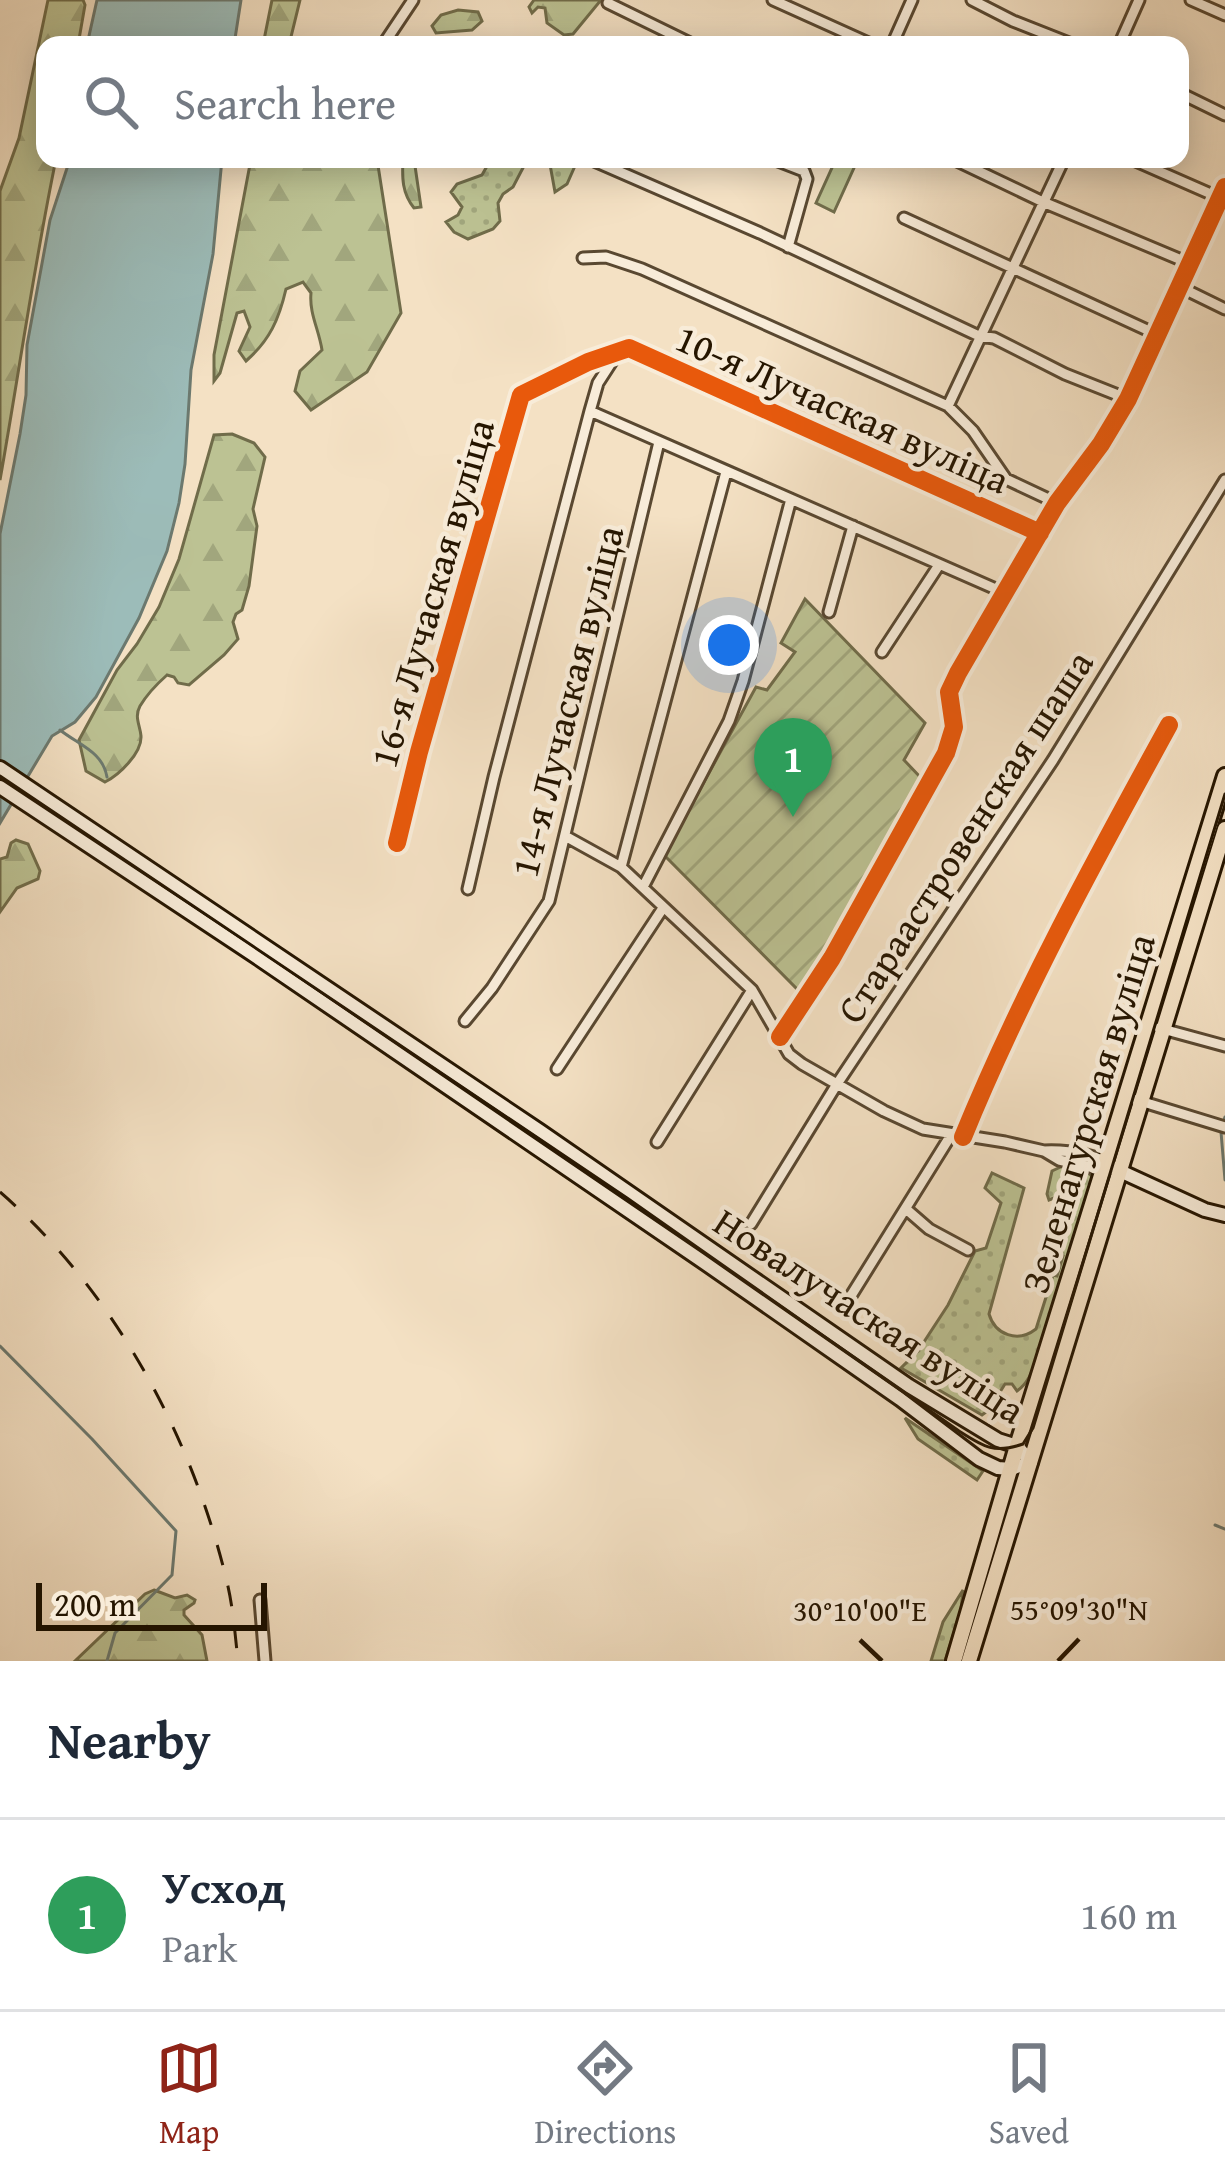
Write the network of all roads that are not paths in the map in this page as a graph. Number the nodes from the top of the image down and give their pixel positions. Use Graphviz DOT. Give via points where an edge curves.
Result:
graph roads {
  1 [pos="413,0"];
  2 [pos="773,0"];
  3 [pos="912,0"];
  4 [pos="972,0"];
  5 [pos="1139,0"];
  6 [pos="1191,0"];
  7 [pos="608,3"];
  8 [pos="1225,15"];
  9 [pos="389,36"];
  10 [pos="676,36"];
  11 [pos="853,36"];
  12 [pos="896,36"];
  13 [pos="1051,36"];
  14 [pos="1123,36"];
  15 [pos="1189,97"];
  16 [pos="1225,115"];
  17 [pos="610,168"];
  18 [pos="796,168"];
  19 [pos="972,168"];
  20 [pos="1060,168"];
  21 [pos="1157,168"];
  22 [pos="1222,192"];
  23 [pos="1043,202"];
  24 [pos="904,218"];
  25 [pos="788,247"];
  26 [pos="583,258"];
  27 [pos="1191,264"];
  28 [pos="1012,268"];
  29 [pos="1180,287"];
  30 [pos="1225,309"];
  31 [pos="1158,334"];
  32 [pos="979,336"];
  33 [pos="618,352"];
  34 [pos="1128,399"];
  35 [pos="948,406"];
  36 [pos="590,411"];
  37 [pos="659,442"];
  38 [pos="726,472"];
  39 [pos="1225,480"];
  40 [pos="791,499"];
  41 [pos="1057,503"];
  42 [pos="854,526"];
  43 [pos="1040,533"];
  44 [pos="940,565"];
  45 [pos="1005,593"];
  46 [pos="830,612"];
  47 [pos="882,652"];
  48 [pos="1169,725"];
  49 [pos="0,768"];
  50 [pos="1225,776"];
  51 [pos="0,788"];
  52 [pos="1219,831"];
  53 [pos="565,836"];
  54 [pos="397,842"];
  55 [pos="621,867"];
  56 [pos="643,887"];
  57 [pos="468,889"];
  58 [pos="663,908"];
  59 [pos="230,921"];
  60 [pos="221,934"];
  61 [pos="752,990"];
  62 [pos="465,1022"];
  63 [pos="1156,1027"];
  64 [pos="780,1037"];
  65 [pos="1225,1046"];
  66 [pos="1135,1068"];
  67 [pos="557,1069"];
  68 [pos="1151,1073"];
  69 [pos="837,1084"];
  70 [pos="1134,1099"];
  71 [pos="1225,1127"];
  72 [pos="957,1136"];
  73 [pos="657,1142"];
  74 [pos="1110,1168"];
  75 [pos="906,1209"];
  76 [pos="1225,1215"];
  77 [pos="751,1224"];
  78 [pos="968,1250"];
  79 [pos="849,1299"];
  80 [pos="909,1386"];
  81 [pos="900,1399"];
  82 [pos="1017,1446"];
  83 [pos="1031,1462"];
  84 [pos="1011,1469"];
  85 [pos="260,1600"];
  86 [pos="265,1661"];
  87 [pos="954,1661"];
  88 [pos="969,1661"];
  1 -- 9 [label="street"];
  2 -- 11 [label="street"];
  3 -- 12 [label="street"];
  4 -- 13 [label="street"];
  5 -- 14 [label="street"];
  6 -- 8 [label="street"];
  7 -- 10 [label="street"];
  15 -- 16 [label="street"];
  17 -- 25 [label="street"];
  18 -- 25 [label="street" via="807,179"];
  19 -- 23 [label="street"];
  20 -- 23 [label="street"];
  21 -- 22 [label="street"];
  22 -- 27 [label="street"];
  23 -- 27 [label="street"];
  23 -- 28 [label="street"];
  24 -- 28 [label="street"];
  25 -- 32 [label="street"];
  26 -- 35 [label="street" via="642,269"];
  27 -- 29 [label="street"];
  28 -- 31 [label="street"];
  28 -- 32 [label="street"];
  29 -- 30 [label="street"];
  29 -- 31 [label="street"];
  31 -- 34 [label="street"];
  32 -- 34 [label="street"];
  32 -- 35 [label="street"];
  33 -- 36 [label="street"];
  33 -- 43 [label="street, 10-я Лучаская вуліца" via="629,348"];
  33 -- 54 [label="street, 16-я Лучаская вуліца" via="521,395"];
  34 -- 41 [label="street"];
  35 -- 41 [label="street" via="1006,478"];
  36 -- 37 [label="street"];
  36 -- 57 [label="street"];
  37 -- 38 [label="street"];
  37 -- 53 [label="street, 14-я Лучаская вуліца"];
  38 -- 40 [label="street"];
  38 -- 55 [label="street"];
  39 -- 69 [label="street, Стараастровенская шаша" via="1053,760"];
  40 -- 42 [label="street"];
  40 -- 56 [label="street" via="729,721"];
  41 -- 43 [label="street"];
  42 -- 44 [label="street"];
  42 -- 46 [label="street"];
  43 -- 45 [label="street"];
  44 -- 45 [label="street"];
  44 -- 47 [label="street"];
  45 -- 64 [label="street" via="949,692 954,727 946,753"];
  48 -- 72 [label="street"];
  49 -- 59 [label="main road, Новалучаская вуліца"];
  50 -- 52 [label="main road, Зеленагурская вуліца"];
  51 -- 60 [label="main road, Новалучаская вуліца"];
  52 -- 63 [label="main road, Зеленагурская вуліца"];
  53 -- 55 [label="street"];
  53 -- 62 [label="street, 14-я Лучаская вуліца" via="549,901"];
  55 -- 56 [label="street"];
  56 -- 58 [label="street"];
  58 -- 61 [label="street"];
  58 -- 67 [label="street"];
  59 -- 60 [label="street"];
  59 -- 80 [label="main road, Новалучаская вуліца"];
  60 -- 81 [label="main road, Новалучаская вуліца"];
  61 -- 64 [label="street"];
  61 -- 73 [label="street"];
  63 -- 65 [label="street"];
  63 -- 66 [label="main road, Зеленагурская вуліца"];
  63 -- 68 [label="main road, Зеленагурская вуліца"];
  64 -- 69 [label="street" via="789,1054"];
  66 -- 68 [label="street"];
  66 -- 70 [label="main road, Зеленагурская вуліца"];
  68 -- 70 [label="main road, Зеленагурская вуліца"];
  69 -- 72 [label="street" via="923,1130"];
  69 -- 77 [label="street, Стараастровенская шаша"];
  70 -- 71 [label="street"];
  70 -- 74 [label="main road, Зеленагурская вуліца"];
  72 -- 74 [label="street" via="1061,1150"];
  72 -- 75 [label="street"];
  74 -- 76 [label="main road"];
  74 -- 82 [label="main road, Зеленагурская вуліца"];
  74 -- 83 [label="main road, Зеленагурская вуліца"];
  75 -- 78 [label="street"];
  75 -- 79 [label="street"];
  80 -- 81 [label="street"];
  80 -- 82 [label="main road, Новалучаская вуліца"];
  81 -- 84 [label="main road, Новалучаская вуліца" via="979,1459"];
  82 -- 83 [label="main road, Новалучаская вуліца"];
  82 -- 84 [label="main road, Зеленагурская вуліца"];
  83 -- 84 [label="main road, Новалучаская вуліца"];
  83 -- 88 [label="main road, Зеленагурская вуліца"];
  84 -- 87 [label="main road, Зеленагурская вуліца"];
  85 -- 86 [label="street"];
}
